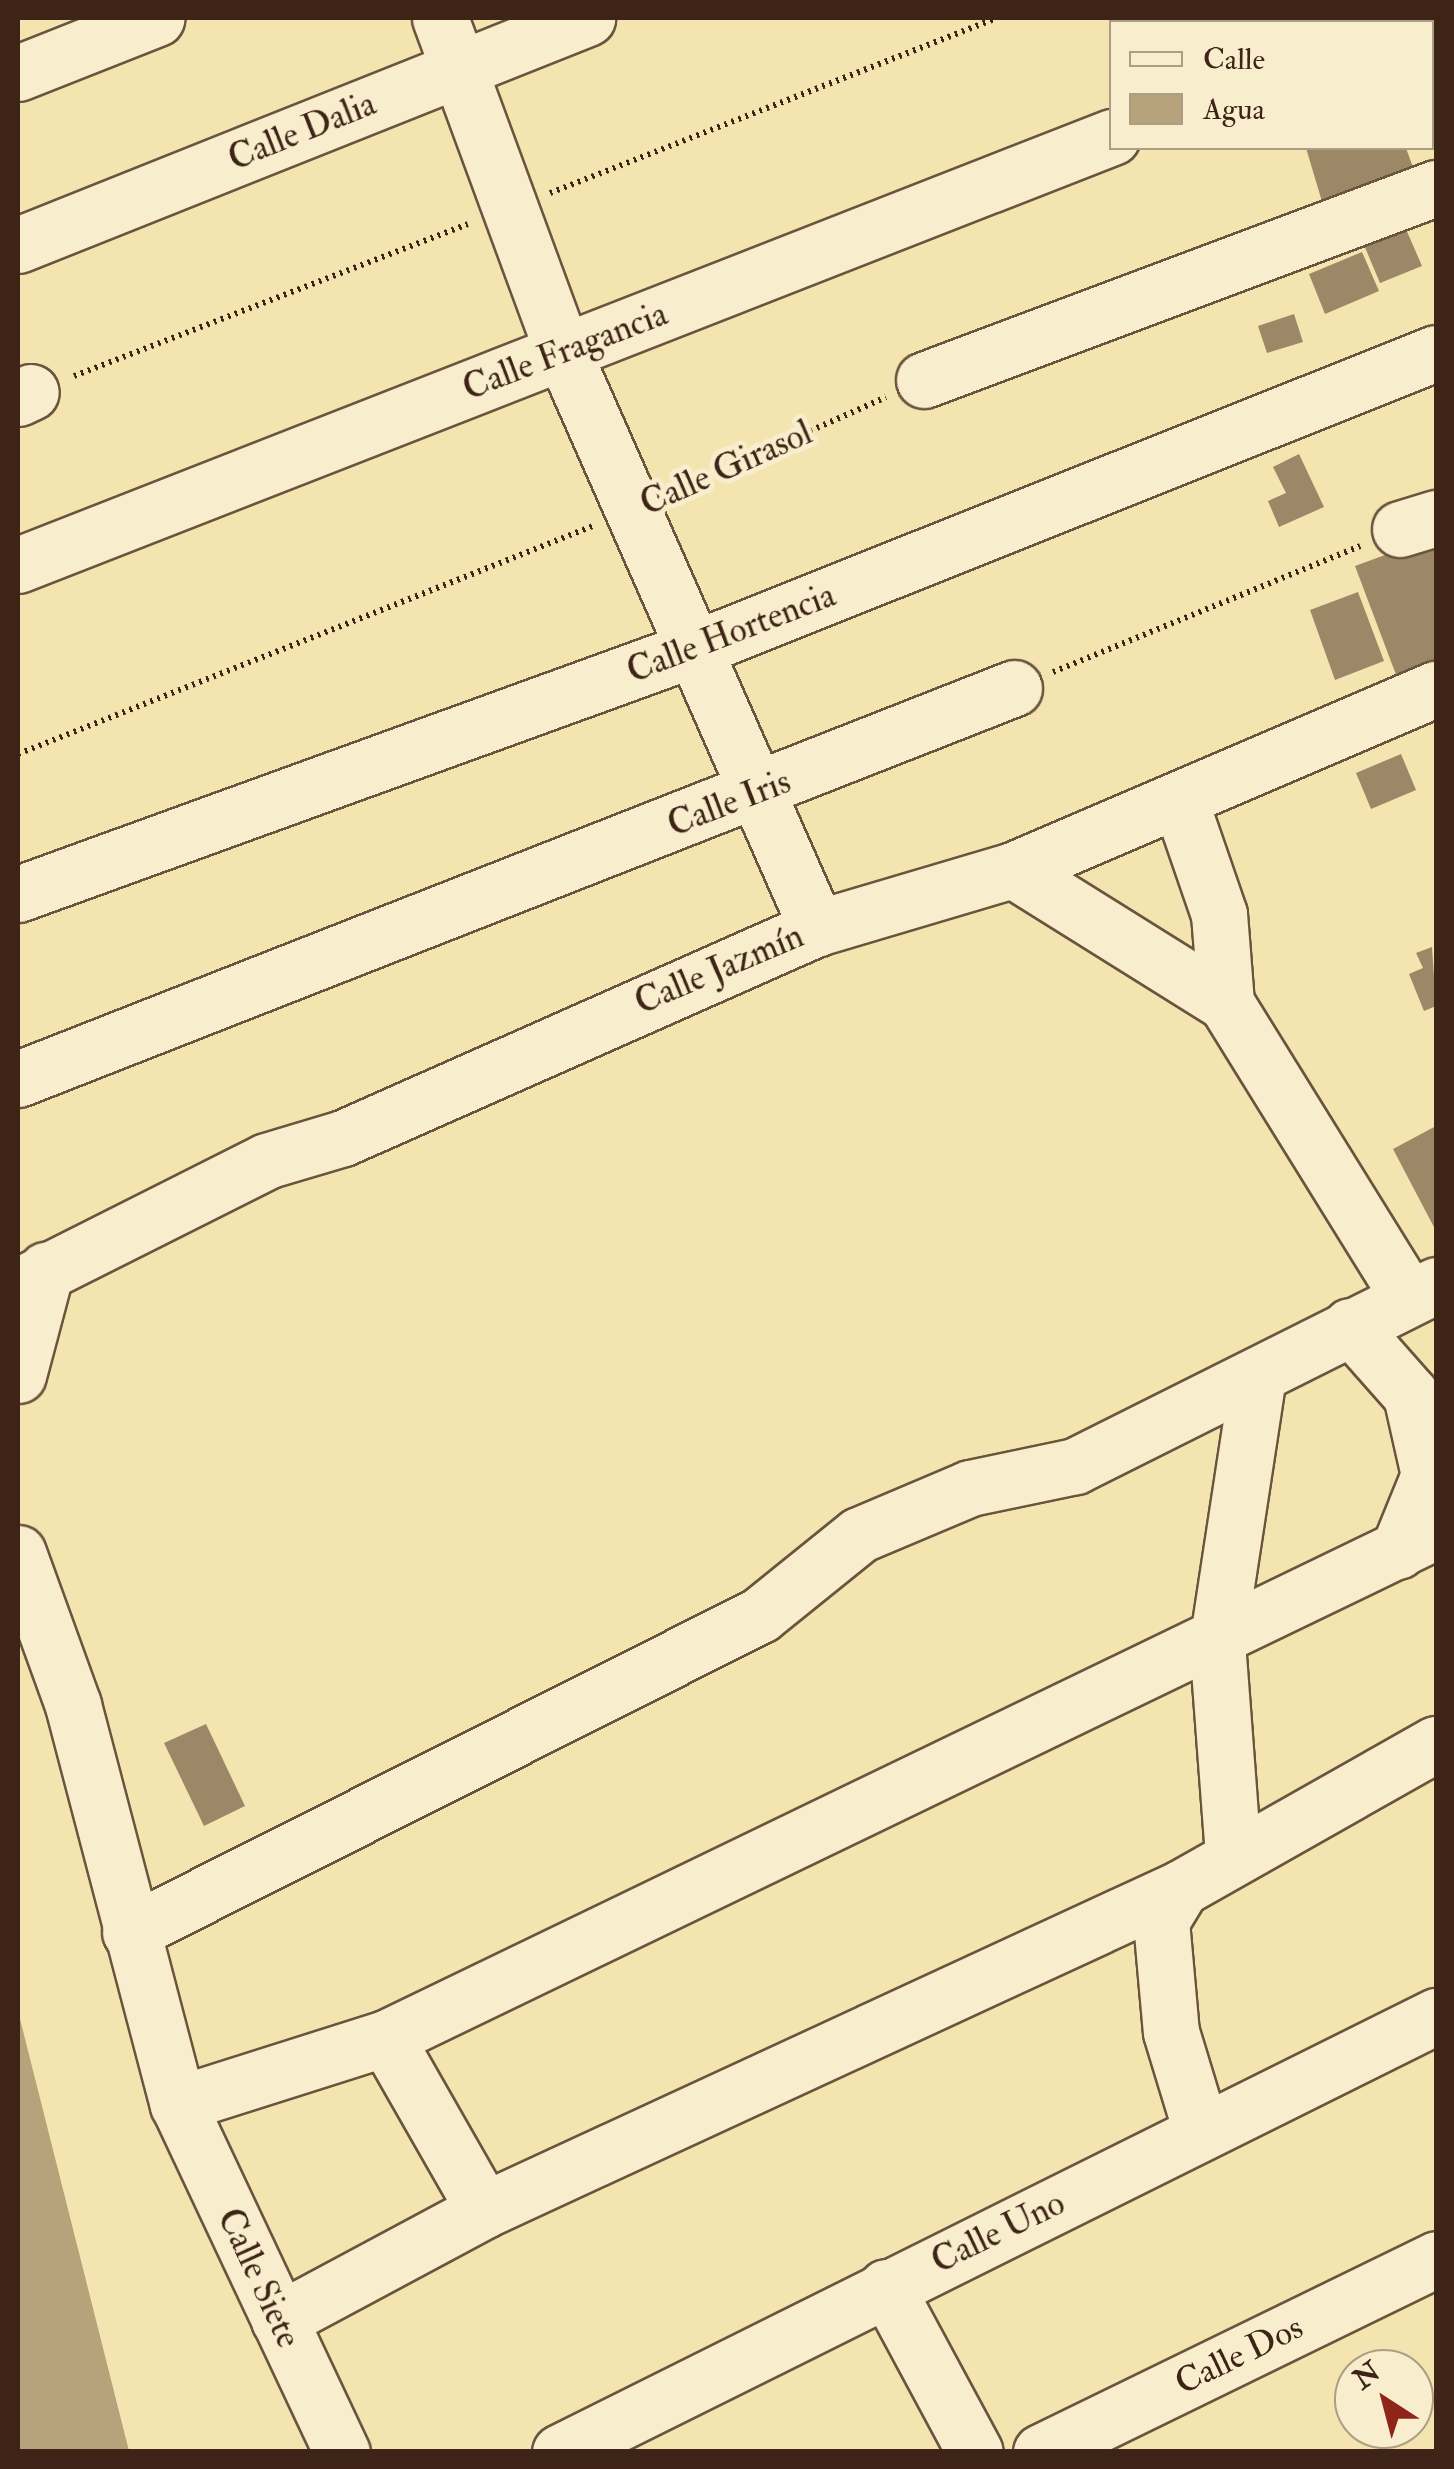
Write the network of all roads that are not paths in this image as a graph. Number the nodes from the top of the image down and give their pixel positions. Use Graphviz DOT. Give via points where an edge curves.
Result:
graph roads {
  1 [pos="156,18"];
  2 [pos="440,18"];
  3 [pos="587,18"];
  4 [pos="462,68"];
  5 [pos="18,73"];
  6 [pos="1109,138"];
  7 [pos="1436,188"];
  8 [pos="18,244"];
  9 [pos="562,352"];
  10 [pos="1436,353"];
  11 [pos="924,380"];
  12 [pos="18,565"];
  13 [pos="699,647"];
  14 [pos="1014,688"];
  15 [pos="1436,689"];
  16 [pos="760,792"];
  17 [pos="1180,801"];
  18 [pos="1013,870"];
  19 [pos="18,894"];
  20 [pos="816,928"];
  21 [pos="1226,1003"];
  22 [pos="18,1080"];
  23 [pos="32,1278"];
  24 [pos="1422,1292"];
  25 [pos="1350,1326"];
  26 [pos="18,1375"];
  27 [pos="1258,1377"];
  28 [pos="1417,1541"];
  29 [pos="18,1553"];
  30 [pos="1217,1644"];
  31 [pos="1436,1744"];
  32 [pos="1233,1855"];
  33 [pos="1181,1888"];
  34 [pos="130,1932"];
  35 [pos="1436,2016"];
  36 [pos="386,2038"];
  37 [pos="178,2104"];
  38 [pos="1201,2131"];
  39 [pos="484,2210"];
  40 [pos="1436,2259"];
  41 [pos="886,2287"];
  42 [pos="279,2320"];
  43 [pos="342,2452"];
  44 [pos="560,2452"];
  45 [pos="975,2452"];
  46 [pos="1041,2452"];
  1 -- 5 [label="street"];
  2 -- 4 [label="street"];
  3 -- 4 [label="street, Calle Dalia"];
  4 -- 8 [label="street, Calle Dalia"];
  4 -- 9 [label="street"];
  6 -- 9 [label="street, Calle Fragancia"];
  7 -- 11 [label="street"];
  9 -- 12 [label="street, Calle Fragancia"];
  9 -- 13 [label="street"];
  10 -- 13 [label="street, Calle Hortencia"];
  13 -- 16 [label="street"];
  13 -- 19 [label="street, Calle Hortencia"];
  14 -- 16 [label="street, Calle Iris"];
  15 -- 17 [label="street, Calle Jazmín"];
  16 -- 20 [label="street"];
  16 -- 22 [label="street, Calle Iris"];
  17 -- 18 [label="street, Calle Jazmín"];
  17 -- 21 [label="street" via="1220,914"];
  18 -- 20 [label="street, Calle Jazmín"];
  18 -- 21 [label="street"];
  20 -- 23 [label="street, Calle Jazmín" via="343,1138 266,1161"];
  21 -- 24 [label="street"];
  23 -- 26 [label="street"];
  24 -- 25 [label="street"];
  25 -- 27 [label="street"];
  25 -- 28 [label="street" via="1411,1395 1429,1475"];
  27 -- 30 [label="street"];
  27 -- 34 [label="street" via="1075,1466 970,1488 859,1535 760,1615"];
  28 -- 30 [label="street"];
  29 -- 34 [label="street, Calle Siete" via="73,1706"];
  30 -- 32 [label="street"];
  30 -- 36 [label="street"];
  31 -- 32 [label="street"];
  32 -- 33 [label="street"];
  33 -- 38 [label="street" via="1161,1921 1170,2032"];
  33 -- 39 [label="street"];
  34 -- 37 [label="street, Calle Siete"];
  35 -- 38 [label="street, Calle Uno"];
  36 -- 37 [label="street"];
  36 -- 39 [label="street"];
  37 -- 42 [label="street, Calle Siete"];
  38 -- 41 [label="street, Calle Uno"];
  39 -- 42 [label="street"];
  40 -- 46 [label="street, Calle Dos"];
  41 -- 44 [label="street, Calle Uno"];
  41 -- 45 [label="street"];
  42 -- 43 [label="street, Calle Siete"];
}
